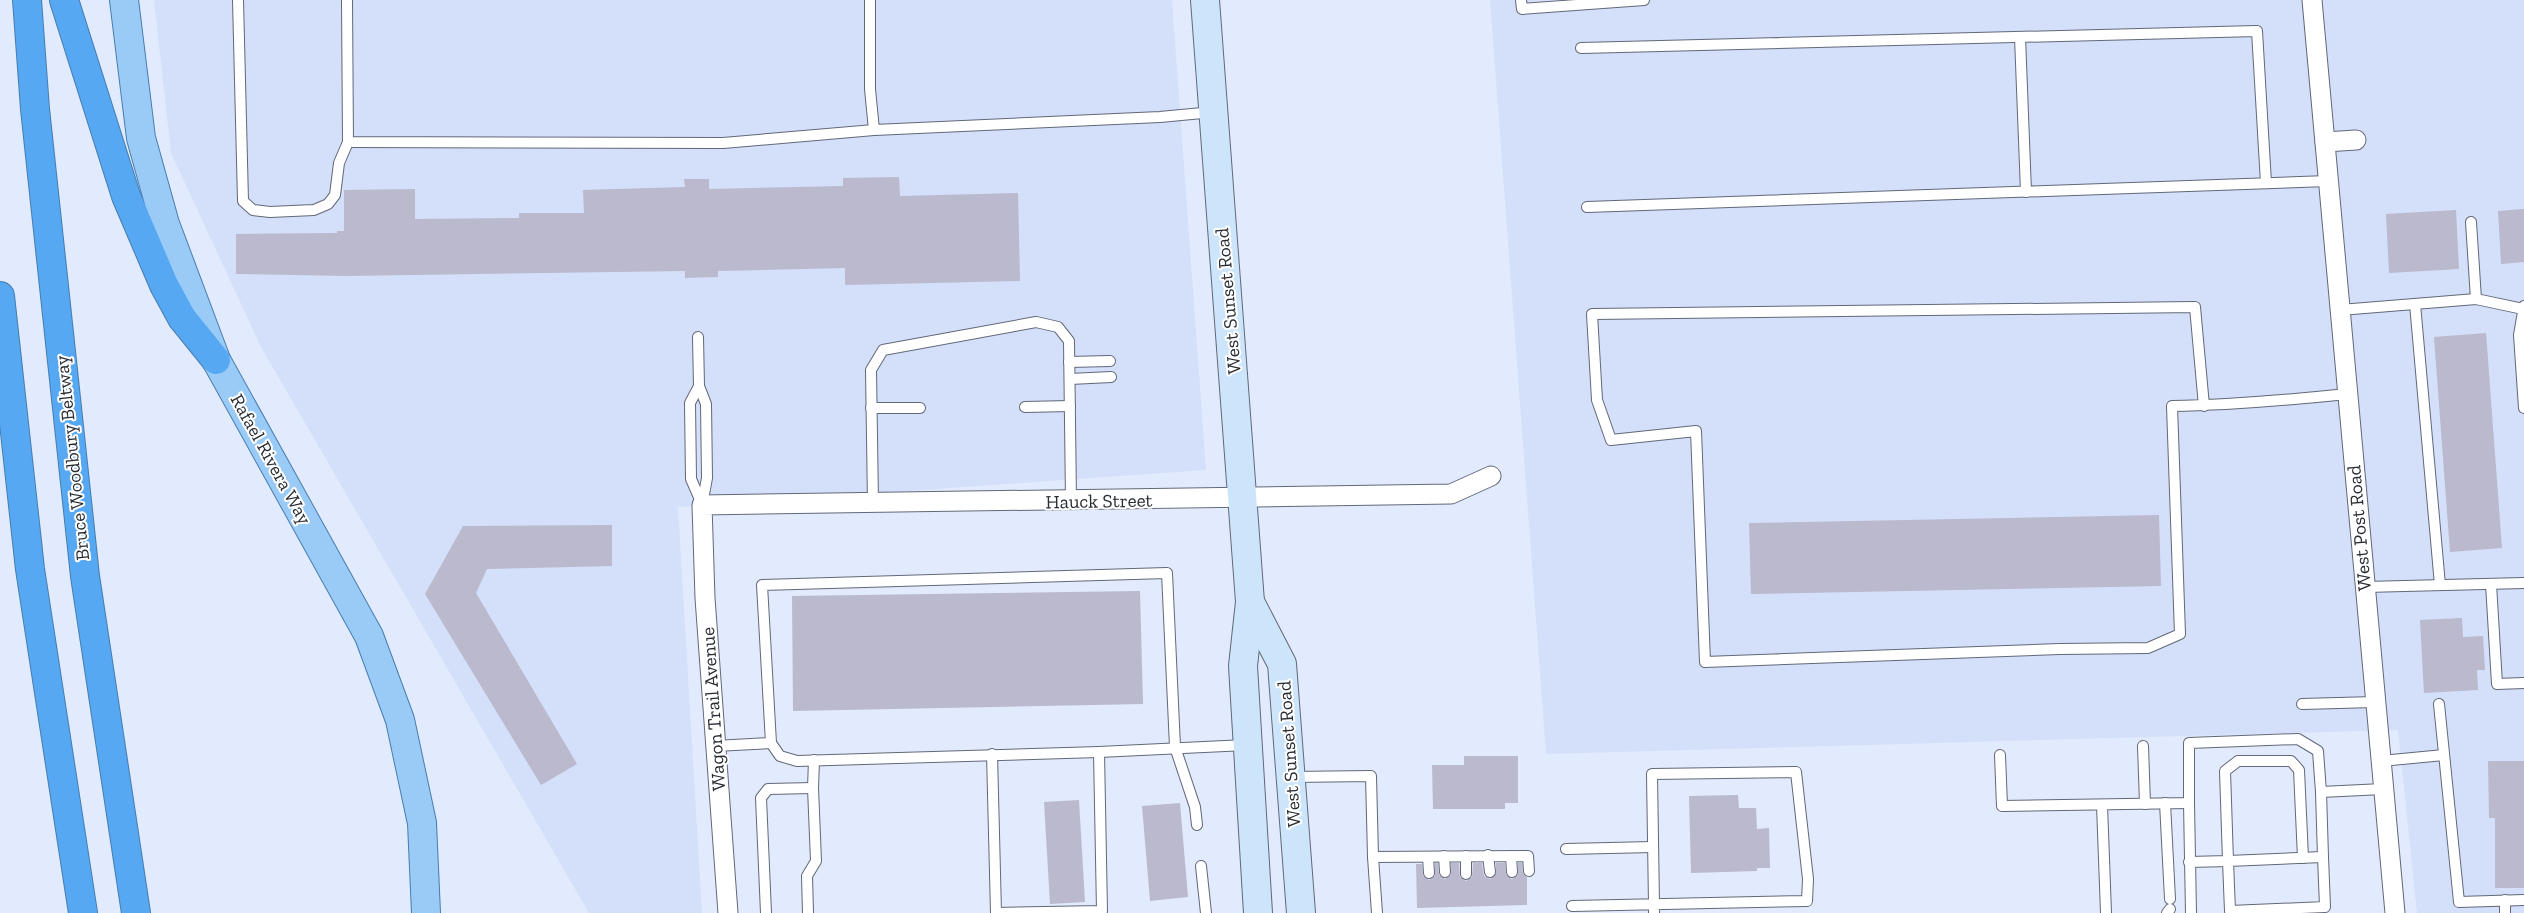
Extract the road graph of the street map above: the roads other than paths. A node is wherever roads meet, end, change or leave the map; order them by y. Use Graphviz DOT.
graph roads {
  1 [pos="27,0"];
  2 [pos="64,0"];
  3 [pos="124,0"];
  4 [pos="238,0"];
  5 [pos="347,0"];
  6 [pos="870,0"];
  7 [pos="1205,0"];
  8 [pos="1521,0"];
  9 [pos="1644,0"];
  10 [pos="2312,0"];
  11 [pos="2020,37"];
  12 [pos="1581,48"];
  13 [pos="1213,112"];
  14 [pos="874,130"];
  15 [pos="2356,140"];
  16 [pos="348,142"];
  17 [pos="2324,142"];
  18 [pos="2328,182"];
  19 [pos="2266,183"];
  20 [pos="2026,192"];
  21 [pos="1587,207"];
  22 [pos="2471,222"];
  23 [pos="0,296"];
  24 [pos="2476,299"];
  25 [pos="2415,304"];
  26 [pos="2523,307"];
  27 [pos="2340,310"];
  28 [pos="2521,334"];
  29 [pos="698,337"];
  30 [pos="216,360"];
  31 [pos="1110,361"];
  32 [pos="1069,362"];
  33 [pos="1111,377"];
  34 [pos="1070,379"];
  35 [pos="699,386"];
  36 [pos="2348,394"];
  37 [pos="1070,406"];
  38 [pos="2204,406"];
  39 [pos="1025,407"];
  40 [pos="871,408"];
  41 [pos="920,408"];
  42 [pos="2524,408"];
  43 [pos="1491,476"];
  44 [pos="1244,499"];
  45 [pos="1071,501"];
  46 [pos="873,504"];
  47 [pos="702,505"];
  48 [pos="2524,583"];
  49 [pos="2491,584"];
  50 [pos="2440,585"];
  51 [pos="2365,588"];
  52 [pos="1250,602"];
  53 [pos="2524,683"];
  54 [pos="2375,702"];
  55 [pos="2302,704"];
  56 [pos="2439,704"];
  57 [pos="771,743"];
  58 [pos="1249,745"];
  59 [pos="715,746"];
  60 [pos="2143,746"];
  61 [pos="1175,747"];
  62 [pos="1099,752"];
  63 [pos="992,754"];
  64 [pos="2000,755"];
  65 [pos="2444,755"];
  66 [pos="814,760"];
  67 [pos="2381,761"];
  68 [pos="1290,777"];
  69 [pos="813,788"];
  70 [pos="2383,789"];
  71 [pos="2321,792"];
  72 [pos="2165,803"];
  73 [pos="2189,803"];
  74 [pos="2146,804"];
  75 [pos="2102,805"];
  76 [pos="422,824"];
  77 [pos="1197,825"];
  78 [pos="1653,847"];
  79 [pos="1566,849"];
  80 [pos="1444,856"];
  81 [pos="1466,856"];
  82 [pos="1488,856"];
  83 [pos="1511,856"];
  84 [pos="1374,857"];
  85 [pos="1428,857"];
  86 [pos="2323,857"];
  87 [pos="2289,858"];
  88 [pos="2303,858"];
  89 [pos="2228,861"];
  90 [pos="2189,862"];
  91 [pos="1201,866"];
  92 [pos="2290,869"];
  93 [pos="1529,871"];
  94 [pos="1444,872"];
  95 [pos="1490,872"];
  96 [pos="1512,872"];
  97 [pos="1429,873"];
  98 [pos="1466,874"];
  99 [pos="2505,900"];
  100 [pos="2524,900"];
  101 [pos="1572,906"];
  102 [pos="2169,907"];
  103 [pos="1654,909"];
  104 [pos="1103,912"];
  105 [pos="83,913"];
  106 [pos="136,913"];
  107 [pos="426,913"];
  108 [pos="446,913"];
  109 [pos="728,913"];
  110 [pos="766,913"];
  111 [pos="808,913"];
  112 [pos="996,913"];
  113 [pos="1206,913"];
  114 [pos="1258,913"];
  115 [pos="1301,913"];
  116 [pos="1377,913"];
  117 [pos="2106,913"];
  118 [pos="2190,913"];
  119 [pos="2395,913"];
  120 [pos="2505,913"];
  1 -- 106 [label="highway, Bruce Woodbury Beltway"];
  2 -- 30 [label="highway"];
  3 -- 30 [label="main road, Rafael Rivera Way"];
  4 -- 16 [label="lane"];
  5 -- 16 [label="lane"];
  6 -- 14 [label="lane"];
  7 -- 13 [label="main road, West Sunset Road"];
  8 -- 9 [label="lane"];
  10 -- 17 [label="street, West Post Road"];
  11 -- 12 [label="lane"];
  11 -- 19 [label="lane"];
  11 -- 20 [label="lane"];
  13 -- 14 [label="lane"];
  13 -- 44 [label="main road, West Sunset Road"];
  14 -- 16 [label="lane"];
  15 -- 17 [label="street"];
  17 -- 18 [label="street, West Post Road"];
  18 -- 19 [label="lane"];
  18 -- 27 [label="street, West Post Road"];
  19 -- 20 [label="lane"];
  20 -- 21 [label="lane"];
  22 -- 24 [label="lane"];
  23 -- 105 [label="highway"];
  24 -- 25 [label="lane"];
  24 -- 26 [label="lane"];
  25 -- 27 [label="lane"];
  25 -- 50 [label="lane"];
  26 -- 28 [label="lane"];
  27 -- 36 [label="street, West Post Road"];
  28 -- 42 [label="lane"];
  29 -- 35 [label="lane"];
  30 -- 76 [label="main road, Rafael Rivera Way"];
  31 -- 32 [label="lane"];
  32 -- 34 [label="lane"];
  32 -- 40 [label="lane"];
  33 -- 34 [label="lane"];
  34 -- 37 [label="lane"];
  35 -- 47 [label="lane"];
  35 -- 47 [label="lane"];
  36 -- 38 [label="lane"];
  36 -- 51 [label="street, West Post Road"];
  37 -- 39 [label="lane"];
  37 -- 45 [label="lane"];
  38 -- 38 [label="lane"];
  40 -- 41 [label="lane"];
  40 -- 46 [label="lane"];
  43 -- 44 [label="street, Hauck Street"];
  44 -- 45 [label="street, Hauck Street"];
  44 -- 52 [label="main road, West Sunset Road"];
  45 -- 46 [label="street, Hauck Street"];
  46 -- 47 [label="street, Hauck Street"];
  47 -- 59 [label="street, Wagon Trail Avenue"];
  48 -- 49 [label="lane"];
  49 -- 50 [label="lane"];
  49 -- 53 [label="lane"];
  50 -- 51 [label="lane"];
  51 -- 54 [label="street, West Post Road"];
  52 -- 58 [label="main road, West Sunset Road"];
  52 -- 68 [label="main road, West Sunset Road"];
  54 -- 55 [label="lane"];
  54 -- 67 [label="street, West Post Road"];
  56 -- 65 [label="lane"];
  57 -- 59 [label="lane"];
  57 -- 61 [label="lane"];
  57 -- 66 [label="lane"];
  58 -- 61 [label="lane"];
  58 -- 114 [label="main road, West Sunset Road"];
  59 -- 109 [label="street, Wagon Trail Avenue"];
  60 -- 74 [label="lane"];
  61 -- 62 [label="lane"];
  61 -- 77 [label="lane"];
  62 -- 63 [label="lane"];
  62 -- 104 [label="lane"];
  63 -- 66 [label="lane"];
  63 -- 112 [label="lane"];
  64 -- 75 [label="lane"];
  65 -- 67 [label="lane"];
  65 -- 99 [label="lane"];
  66 -- 69 [label="lane"];
  67 -- 70 [label="street, West Post Road"];
  68 -- 84 [label="lane"];
  68 -- 115 [label="main road, West Sunset Road"];
  69 -- 110 [label="lane"];
  69 -- 111 [label="lane"];
  70 -- 71 [label="lane"];
  70 -- 119 [label="street, West Post Road"];
  71 -- 73 [label="lane"];
  71 -- 86 [label="lane"];
  72 -- 73 [label="lane"];
  72 -- 74 [label="lane"];
  72 -- 102 [label="lane"];
  73 -- 90 [label="lane"];
  74 -- 75 [label="lane"];
  75 -- 117 [label="lane"];
  76 -- 107 [label="main road, Rafael Rivera Way"];
  76 -- 108 [label="main road"];
  78 -- 79 [label="lane"];
  78 -- 103 [label="lane"];
  78 -- 103 [label="lane"];
  80 -- 81 [label="lane"];
  80 -- 85 [label="lane"];
  80 -- 94 [label="lane"];
  81 -- 82 [label="lane"];
  81 -- 98 [label="lane"];
  82 -- 83 [label="lane"];
  82 -- 95 [label="lane"];
  83 -- 93 [label="lane"];
  83 -- 96 [label="lane"];
  84 -- 85 [label="lane"];
  84 -- 116 [label="lane"];
  85 -- 97 [label="lane"];
  86 -- 88 [label="lane"];
  86 -- 89 [label="lane"];
  87 -- 88 [label="lane"];
  87 -- 89 [label="lane"];
  87 -- 92 [label="lane"];
  88 -- 89 [label="lane"];
  89 -- 90 [label="lane"];
  90 -- 118 [label="lane"];
  91 -- 113 [label="lane"];
  99 -- 100 [label="lane"];
  99 -- 120 [label="lane"];
  101 -- 103 [label="lane"];
  104 -- 112 [label="lane"];
}
